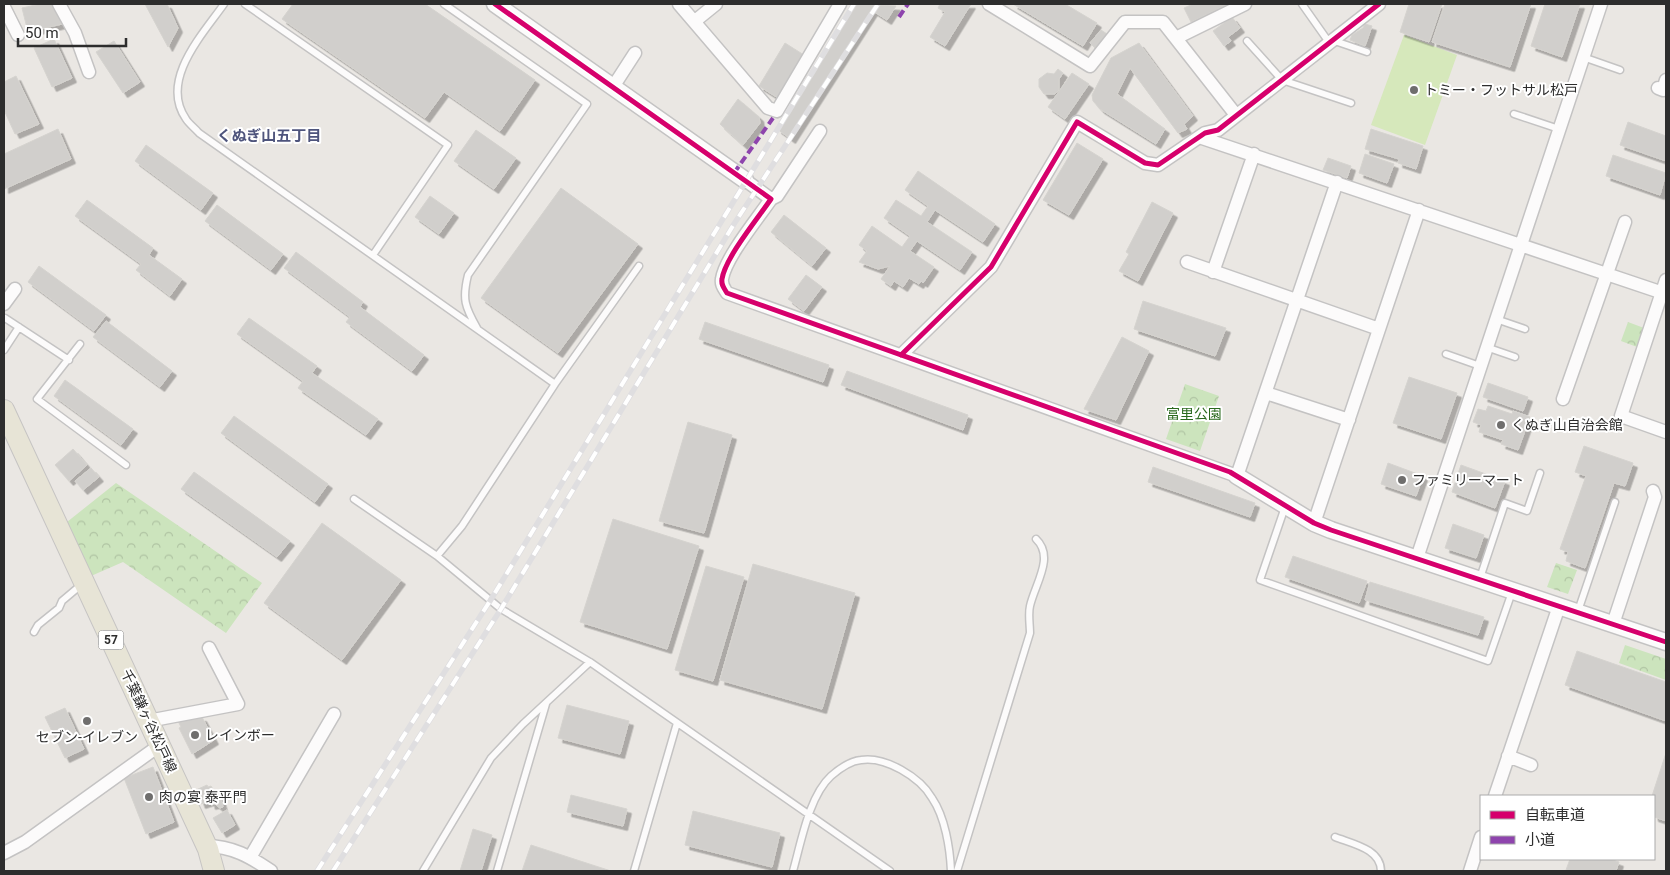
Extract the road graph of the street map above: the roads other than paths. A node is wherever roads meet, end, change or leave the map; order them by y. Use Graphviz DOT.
graph roads {
  1 [pos="59,4"];
  2 [pos="224,4"];
  3 [pos="245,4"];
  4 [pos="444,4"];
  5 [pos="495,4"];
  6 [pos="679,4"];
  7 [pos="716,4"];
  8 [pos="840,4"];
  9 [pos="990,4"];
  10 [pos="1244,4"];
  11 [pos="1302,4"];
  12 [pos="1380,4"];
  13 [pos="1601,4"];
  14 [pos="4,8"];
  15 [pos="695,21"];
  16 [pos="18,35"];
  17 [pos="1176,38"];
  18 [pos="1247,41"];
  19 [pos="1332,41"];
  20 [pos="1367,52"];
  21 [pos="635,53"];
  22 [pos="1583,57"];
  23 [pos="1620,70"];
  24 [pos="89,72"];
  25 [pos="1282,80"];
  26 [pos="613,87"];
  27 [pos="1352,104"];
  28 [pos="1514,114"];
  29 [pos="1236,115"];
  30 [pos="1559,129"];
  31 [pos="820,131"];
  32 [pos="1199,137"];
  33 [pos="1254,154"];
  34 [pos="745,180"];
  35 [pos="1337,182"];
  36 [pos="771,199"];
  37 [pos="1419,210"];
  38 [pos="1625,222"];
  39 [pos="1520,243"];
  40 [pos="373,254"];
  41 [pos="1187,262"];
  42 [pos="639,266"];
  43 [pos="1213,272"];
  44 [pos="1607,272"];
  45 [pos="1666,280"];
  46 [pos="15,289"];
  47 [pos="1664,293"];
  48 [pos="1296,300"];
  49 [pos="4,304"];
  50 [pos="5,318"];
  51 [pos="1495,319"];
  52 [pos="19,328"];
  53 [pos="1379,329"];
  54 [pos="1525,329"];
  55 [pos="478,330"];
  56 [pos="80,344"];
  57 [pos="1486,346"];
  58 [pos="4,350"];
  59 [pos="1446,354"];
  60 [pos="900,355"];
  61 [pos="1515,357"];
  62 [pos="68,360"];
  63 [pos="1480,366"];
  64 [pos="555,384"];
  65 [pos="1266,393"];
  66 [pos="1563,399"];
  67 [pos="4,410"];
  68 [pos="1349,420"];
  69 [pos="1666,432"];
  70 [pos="126,464"];
  71 [pos="1540,473"];
  72 [pos="1237,476"];
  73 [pos="1653,491"];
  74 [pos="354,499"];
  75 [pos="1615,502"];
  76 [pos="1286,506"];
  77 [pos="1314,523"];
  78 [pos="1036,539"];
  79 [pos="437,556"];
  80 [pos="1417,558"];
  81 [pos="1480,580"];
  82 [pos="84,583"];
  83 [pos="1513,591"];
  84 [pos="1559,606"];
  85 [pos="1577,612"];
  86 [pos="1613,624"];
  87 [pos="34,632"];
  88 [pos="1666,642"];
  89 [pos="208,648"];
  90 [pos="590,662"];
  91 [pos="546,702"];
  92 [pos="334,714"];
  93 [pos="148,721"];
  94 [pos="677,723"];
  95 [pos="160,745"];
  96 [pos="1508,756"];
  97 [pos="1530,765"];
  98 [pos="1495,795"];
  99 [pos="810,815"];
  100 [pos="1335,837"];
  101 [pos="1480,840"];
  102 [pos="206,846"];
  103 [pos="4,853"];
  104 [pos="251,856"];
  105 [pos="214,871"];
  106 [pos="271,871"];
  107 [pos="423,871"];
  108 [pos="497,871"];
  109 [pos="634,871"];
  110 [pos="793,871"];
  111 [pos="890,871"];
  112 [pos="951,871"];
  113 [pos="957,871"];
  114 [pos="1381,871"];
  115 [pos="1470,871"];
  1 -- 24 [label="street"];
  2 -- 40 [label="lane"];
  3 -- 40 [label="lane"];
  4 -- 55 [label="lane"];
  5 -- 26 [label="street"];
  6 -- 15 [label="street"];
  7 -- 15 [label="street"];
  8 -- 15 [label="street"];
  9 -- 17 [label="street"];
  10 -- 17 [label="street"];
  11 -- 19 [label="lane"];
  12 -- 19 [label="street"];
  13 -- 22 [label="street"];
  14 -- 16 [label="street"];
  17 -- 29 [label="street"];
  18 -- 25 [label="lane"];
  19 -- 20 [label="lane"];
  19 -- 25 [label="street"];
  21 -- 26 [label="street"];
  22 -- 23 [label="lane"];
  22 -- 30 [label="street"];
  25 -- 27 [label="lane"];
  25 -- 29 [label="street"];
  26 -- 34 [label="street"];
  28 -- 30 [label="lane"];
  29 -- 32 [label="street"];
  30 -- 39 [label="street"];
  31 -- 36 [label="street"];
  32 -- 33 [label="street"];
  32 -- 60 [label="street"];
  33 -- 35 [label="street"];
  33 -- 43 [label="street"];
  34 -- 36 [label="street"];
  35 -- 37 [label="street"];
  35 -- 48 [label="street"];
  36 -- 60 [label="street"];
  37 -- 39 [label="street"];
  37 -- 53 [label="street"];
  38 -- 44 [label="street"];
  39 -- 44 [label="street"];
  39 -- 51 [label="street"];
  40 -- 55 [label="lane"];
  41 -- 43 [label="street"];
  42 -- 64 [label="lane"];
  43 -- 48 [label="street"];
  44 -- 47 [label="street"];
  44 -- 66 [label="street"];
  45 -- 47 [label="street"];
  46 -- 49 [label="street"];
  47 -- 69 [label="street"];
  48 -- 53 [label="street"];
  48 -- 65 [label="street"];
  50 -- 52 [label="lane"];
  51 -- 54 [label="lane"];
  51 -- 57 [label="street"];
  52 -- 58 [label="lane"];
  52 -- 62 [label="lane"];
  53 -- 68 [label="street"];
  55 -- 64 [label="lane"];
  56 -- 62 [label="lane"];
  57 -- 61 [label="lane"];
  57 -- 63 [label="street"];
  59 -- 63 [label="lane"];
  60 -- 72 [label="street"];
  62 -- 70 [label="lane"];
  63 -- 80 [label="street"];
  64 -- 79 [label="lane"];
  65 -- 68 [label="street"];
  65 -- 72 [label="street"];
  67 -- 82 [label="main road, 千葉鎌ヶ谷松戸線 / 57"];
  68 -- 77 [label="street"];
  71 -- 81 [label="lane"];
  72 -- 76 [label="street"];
  73 -- 86 [label="street"];
  74 -- 79 [label="lane"];
  75 -- 85 [label="lane"];
  76 -- 77 [label="street"];
  76 -- 83 [label="lane"];
  77 -- 80 [label="street"];
  78 -- 113 [label="lane"];
  79 -- 90 [label="lane"];
  80 -- 81 [label="street"];
  81 -- 83 [label="street"];
  82 -- 87 [label="lane"];
  82 -- 93 [label="main road, 千葉鎌ヶ谷松戸線 / 57"];
  83 -- 84 [label="street"];
  84 -- 85 [label="street"];
  84 -- 96 [label="street"];
  85 -- 86 [label="street"];
  86 -- 88 [label="street"];
  89 -- 93 [label="street"];
  90 -- 91 [label="lane"];
  90 -- 94 [label="lane"];
  91 -- 107 [label="lane"];
  91 -- 108 [label="lane"];
  92 -- 104 [label="street"];
  93 -- 95 [label="main road, 千葉鎌ヶ谷松戸線 / 57"];
  94 -- 99 [label="lane"];
  94 -- 109 [label="lane"];
  95 -- 102 [label="main road, 千葉鎌ヶ谷松戸線 / 57"];
  95 -- 103 [label="street"];
  96 -- 97 [label="street"];
  96 -- 98 [label="street"];
  99 -- 110 [label="lane"];
  99 -- 111 [label="lane"];
  99 -- 112 [label="lane"];
  100 -- 114 [label="lane"];
  101 -- 115 [label="street"];
  102 -- 104 [label="street"];
  102 -- 105 [label="main road, 千葉鎌ヶ谷松戸線 / 57"];
  104 -- 106 [label="street"];
}
